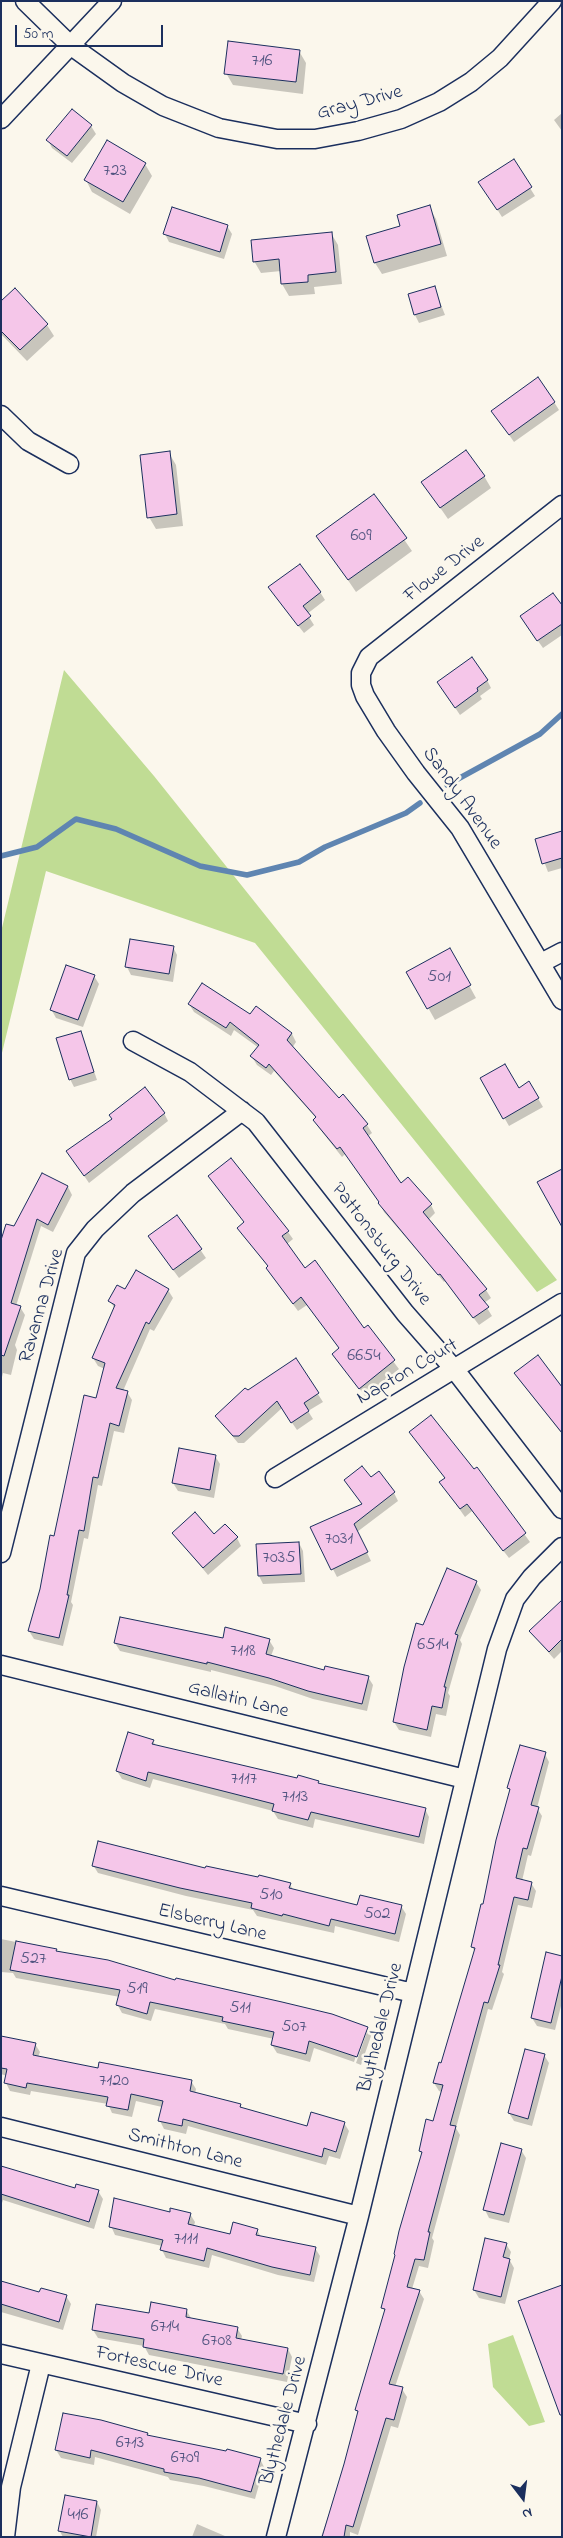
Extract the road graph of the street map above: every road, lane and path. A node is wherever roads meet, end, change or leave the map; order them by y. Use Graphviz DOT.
graph roads {
  1 [pos="25,1"];
  2 [pos="112,1"];
  3 [pos="552,1"];
  4 [pos="70,45"];
  5 [pos="1,119"];
  6 [pos="1,415"];
  7 [pos="69,464"];
  8 [pos="562,504"];
  9 [pos="361,673"];
  10 [pos="562,952"];
  11 [pos="541,964"];
  12 [pos="562,1000"];
  13 [pos="133,1041"];
  14 [pos="242,1111"];
  15 [pos="562,1303"];
  16 [pos="455,1370"];
  17 [pos="275,1478"];
  18 [pos="562,1509"];
  19 [pos="562,1547"];
  20 [pos="1,1553"];
  21 [pos="1,1665"];
  22 [pos="465,1779"];
  23 [pos="1,1896"];
  24 [pos="413,1993"];
  25 [pos="1,2127"];
  26 [pos="359,2216"];
  27 [pos="1,2354"];
  28 [pos="41,2364"];
  29 [pos="307,2424"];
  30 [pos="5,2537"];
  31 [pos="276,2537"];
  1 -- 4 [label="street, Gray Drive"];
  2 -- 4 [label="street"];
  3 -- 4 [label="street, Gray Drive"];
  4 -- 5 [label="street"];
  6 -- 7 [label="street"];
  8 -- 9 [label="street, Flowe Drive"];
  9 -- 11 [label="street, Sandy Avenue"];
  10 -- 11 [label="street"];
  11 -- 12 [label="street, Sandy Avenue"];
  13 -- 14 [label="street, Pattonsburg Drive"];
  14 -- 16 [label="street, Pattonsburg Drive"];
  14 -- 20 [label="street, Ravanna Drive"];
  15 -- 16 [label="street, Napton Court"];
  16 -- 17 [label="street, Napton Court"];
  16 -- 18 [label="street, Pattonsburg Drive"];
  19 -- 22 [label="street, Blythedale Drive"];
  21 -- 22 [label="street, Gallatin Lane"];
  22 -- 24 [label="street, Blythedale Drive"];
  23 -- 24 [label="street, Elsberry Lane"];
  24 -- 26 [label="street, Blythedale Drive"];
  25 -- 26 [label="street, Smithton Lane"];
  26 -- 29 [label="street, Blythedale Drive"];
  27 -- 28 [label="street, Fortescue Drive"];
  28 -- 29 [label="street, Fortescue Drive"];
  28 -- 30 [label="street"];
  29 -- 31 [label="street, Blythedale Drive"];
}
